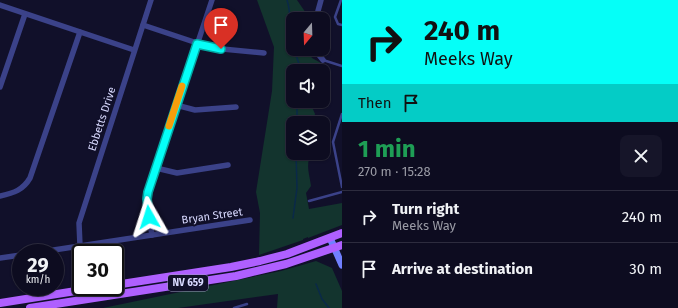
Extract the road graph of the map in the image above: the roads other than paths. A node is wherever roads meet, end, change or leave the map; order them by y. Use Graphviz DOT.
graph roads {
  1 [pos="151,0"];
  2 [pos="212,0"];
  3 [pos="321,0"];
  4 [pos="341,0"];
  5 [pos="0,5"];
  6 [pos="318,12"];
  7 [pos="25,14"];
  8 [pos="143,26"];
  9 [pos="342,26"];
  10 [pos="80,32"];
  11 [pos="197,44"];
  12 [pos="134,50"];
  13 [pos="264,53"];
  14 [pos="320,56"];
  15 [pos="323,60"];
  16 [pos="342,66"];
  17 [pos="0,88"];
  18 [pos="176,105"];
  19 [pos="236,107"];
  20 [pos="342,114"];
  21 [pos="228,166"];
  22 [pos="156,168"];
  23 [pos="342,187"];
  24 [pos="342,192"];
  25 [pos="0,196"];
  26 [pos="309,201"];
  27 [pos="250,220"];
  28 [pos="342,233"];
  29 [pos="152,234"];
  30 [pos="330,238"];
  31 [pos="80,244"];
  32 [pos="92,244"];
  33 [pos="338,247"];
  34 [pos="12,256"];
  35 [pos="0,258"];
  36 [pos="342,265"];
  37 [pos="124,284"];
  38 [pos="72,292"];
  39 [pos="93,298"];
  40 [pos="0,303"];
  41 [pos="247,304"];
  42 [pos="30,308"];
  43 [pos="63,308"];
  44 [pos="234,308"];
  1 -- 8 [label="street, Ebbetts Drive"];
  2 -- 11 [label="street"];
  3 -- 6 [label="street"];
  4 -- 9 [label="lane"];
  5 -- 7 [label="street"];
  7 -- 10 [label="street"];
  7 -- 17 [label="street"];
  8 -- 11 [label="street"];
  8 -- 12 [label="street, Ebbetts Drive"];
  10 -- 12 [label="street"];
  10 -- 25 [label="street"];
  11 -- 13 [label="street"];
  11 -- 18 [label="street"];
  12 -- 31 [label="street, Ebbetts Drive"];
  14 -- 15 [label="street"];
  15 -- 16 [label="lane"];
  18 -- 19 [label="street"];
  18 -- 22 [label="street"];
  20 -- 23 [label="lane"];
  21 -- 22 [label="street"];
  22 -- 29 [label="street"];
  24 -- 26 [label="lane"];
  27 -- 29 [label="street, Bryan Street"];
  28 -- 30 [label="main road, NV 659"];
  29 -- 32 [label="street, Bryan Street"];
  30 -- 33 [label="street"];
  30 -- 37 [label="main road, NV 659"];
  33 -- 36 [label="street"];
  33 -- 39 [label="main road, NV 659"];
  34 -- 35 [label="street"];
  38 -- 40 [label="main road"];
  39 -- 42 [label="main road, NV 659"];
  39 -- 43 [label="main road"];
  41 -- 44 [label="lane"];
}
